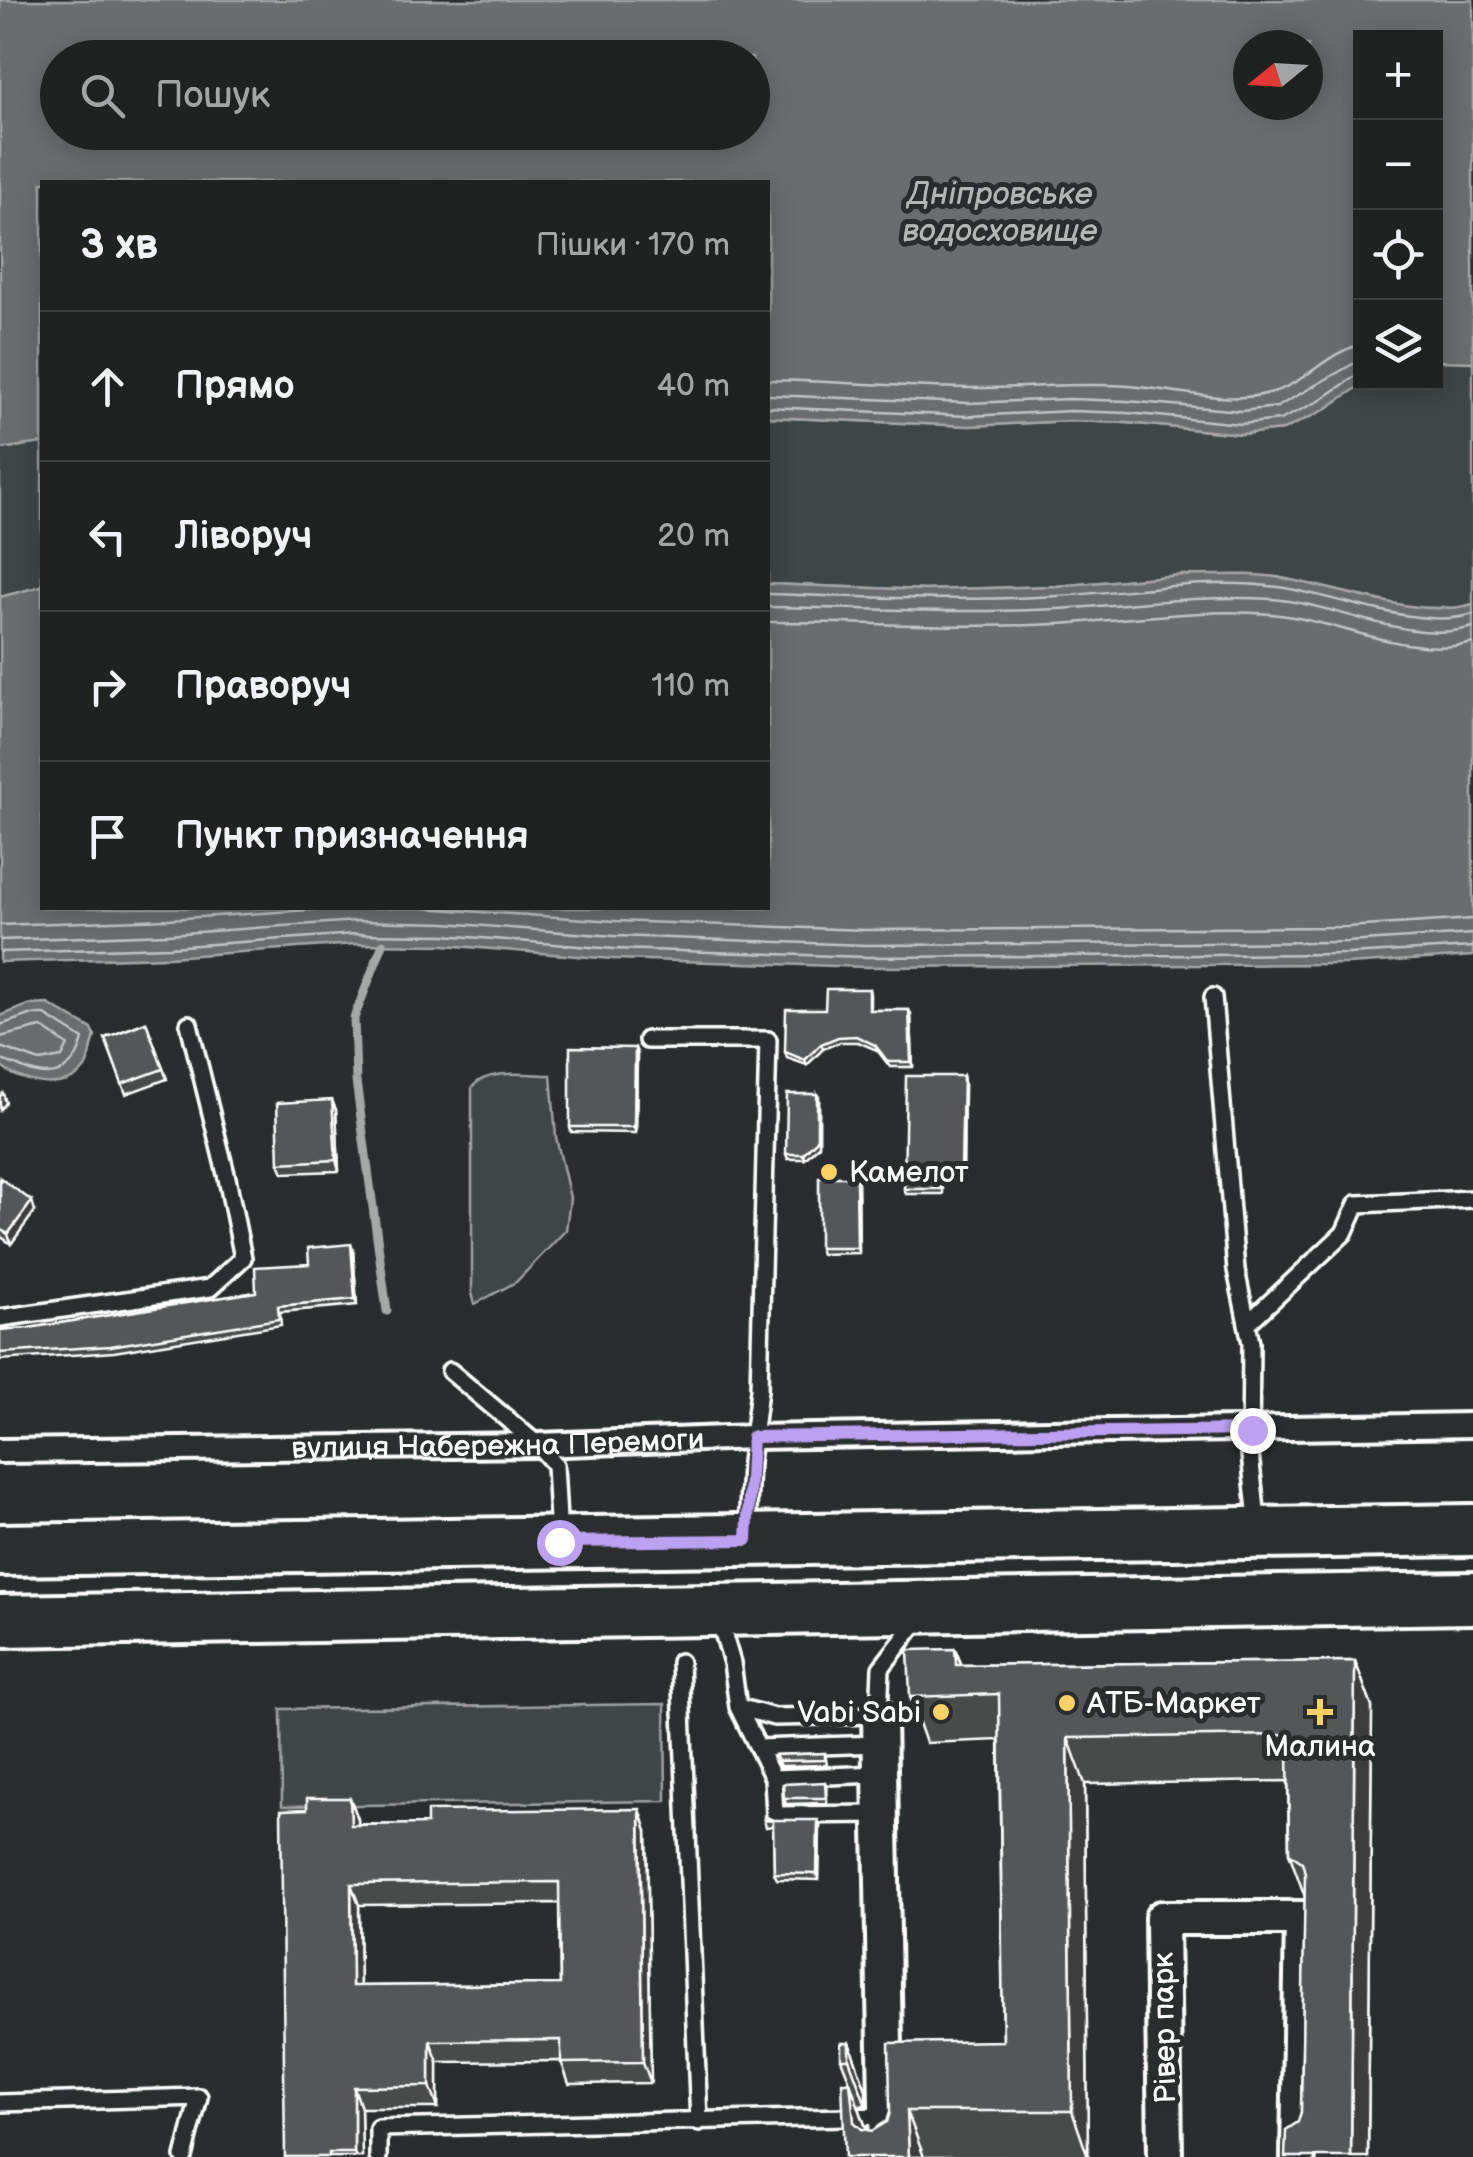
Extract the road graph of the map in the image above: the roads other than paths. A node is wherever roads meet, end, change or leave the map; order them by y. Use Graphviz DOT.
graph roads {
  1 [pos="1213,996"];
  2 [pos="189,1024"];
  3 [pos="646,1040"];
  4 [pos="1473,1199"];
  5 [pos="0,1318"];
  6 [pos="1247,1324"];
  7 [pos="450,1371"];
  8 [pos="1473,1425"];
  9 [pos="1252,1430"];
  10 [pos="752,1437"];
  11 [pos="538,1445"];
  12 [pos="0,1452"];
  13 [pos="1473,1530"];
  14 [pos="1258,1532"];
  15 [pos="1114,1536"];
  16 [pos="747,1540"];
  17 [pos="559,1542"];
  18 [pos="290,1547"];
  19 [pos="0,1550"];
  20 [pos="1473,1598"];
  21 [pos="1114,1606"];
  22 [pos="928,1607"];
  23 [pos="716,1610"];
  24 [pos="290,1616"];
  25 [pos="0,1621"];
  26 [pos="680,1662"];
  27 [pos="738,1708"];
  28 [pos="880,1744"];
  29 [pos="758,1748"];
  30 [pos="773,1778"];
  31 [pos="882,1814"];
  32 [pos="0,2102"];
  33 [pos="887,2116"];
  34 [pos="699,2122"];
  35 [pos="184,2157"];
  36 [pos="378,2157"];
  37 [pos="887,2157"];
  38 [pos="1166,2157"];
  39 [pos="1298,2157"];
  1 -- 6 [label="lane"];
  2 -- 5 [label="lane"];
  3 -- 10 [label="lane"];
  4 -- 6 [label="lane"];
  6 -- 9 [label="lane"];
  7 -- 11 [label="lane"];
  8 -- 9 [label="street, вулиця Набережна Перемоги"];
  9 -- 10 [label="street, вулиця Набережна Перемоги"];
  9 -- 14 [label="lane"];
  10 -- 11 [label="street, вулиця Набережна Перемоги"];
  10 -- 16 [label="lane"];
  11 -- 12 [label="street, вулиця Набережна Перемоги"];
  11 -- 17 [label="lane"];
  13 -- 14 [label="main road"];
  14 -- 15 [label="main road"];
  15 -- 16 [label="main road"];
  15 -- 21 [label="main road"];
  16 -- 17 [label="main road"];
  17 -- 18 [label="main road"];
  18 -- 19 [label="main road"];
  18 -- 24 [label="main road"];
  20 -- 21 [label="main road"];
  21 -- 22 [label="main road"];
  22 -- 23 [label="main road"];
  22 -- 28 [label="lane"];
  23 -- 24 [label="main road"];
  23 -- 27 [label="lane"];
  24 -- 25 [label="main road"];
  26 -- 34 [label="lane"];
  27 -- 28 [label="lane"];
  27 -- 29 [label="lane"];
  28 -- 29 [label="lane"];
  28 -- 30 [label="lane"];
  28 -- 31 [label="street"];
  29 -- 30 [label="lane"];
  30 -- 31 [label="lane"];
  31 -- 33 [label="street"];
  32 -- 35 [label="lane"];
  33 -- 34 [label="lane"];
  33 -- 37 [label="street"];
  34 -- 36 [label="lane"];
  38 -- 39 [label="street, Рівер парк"];
}
